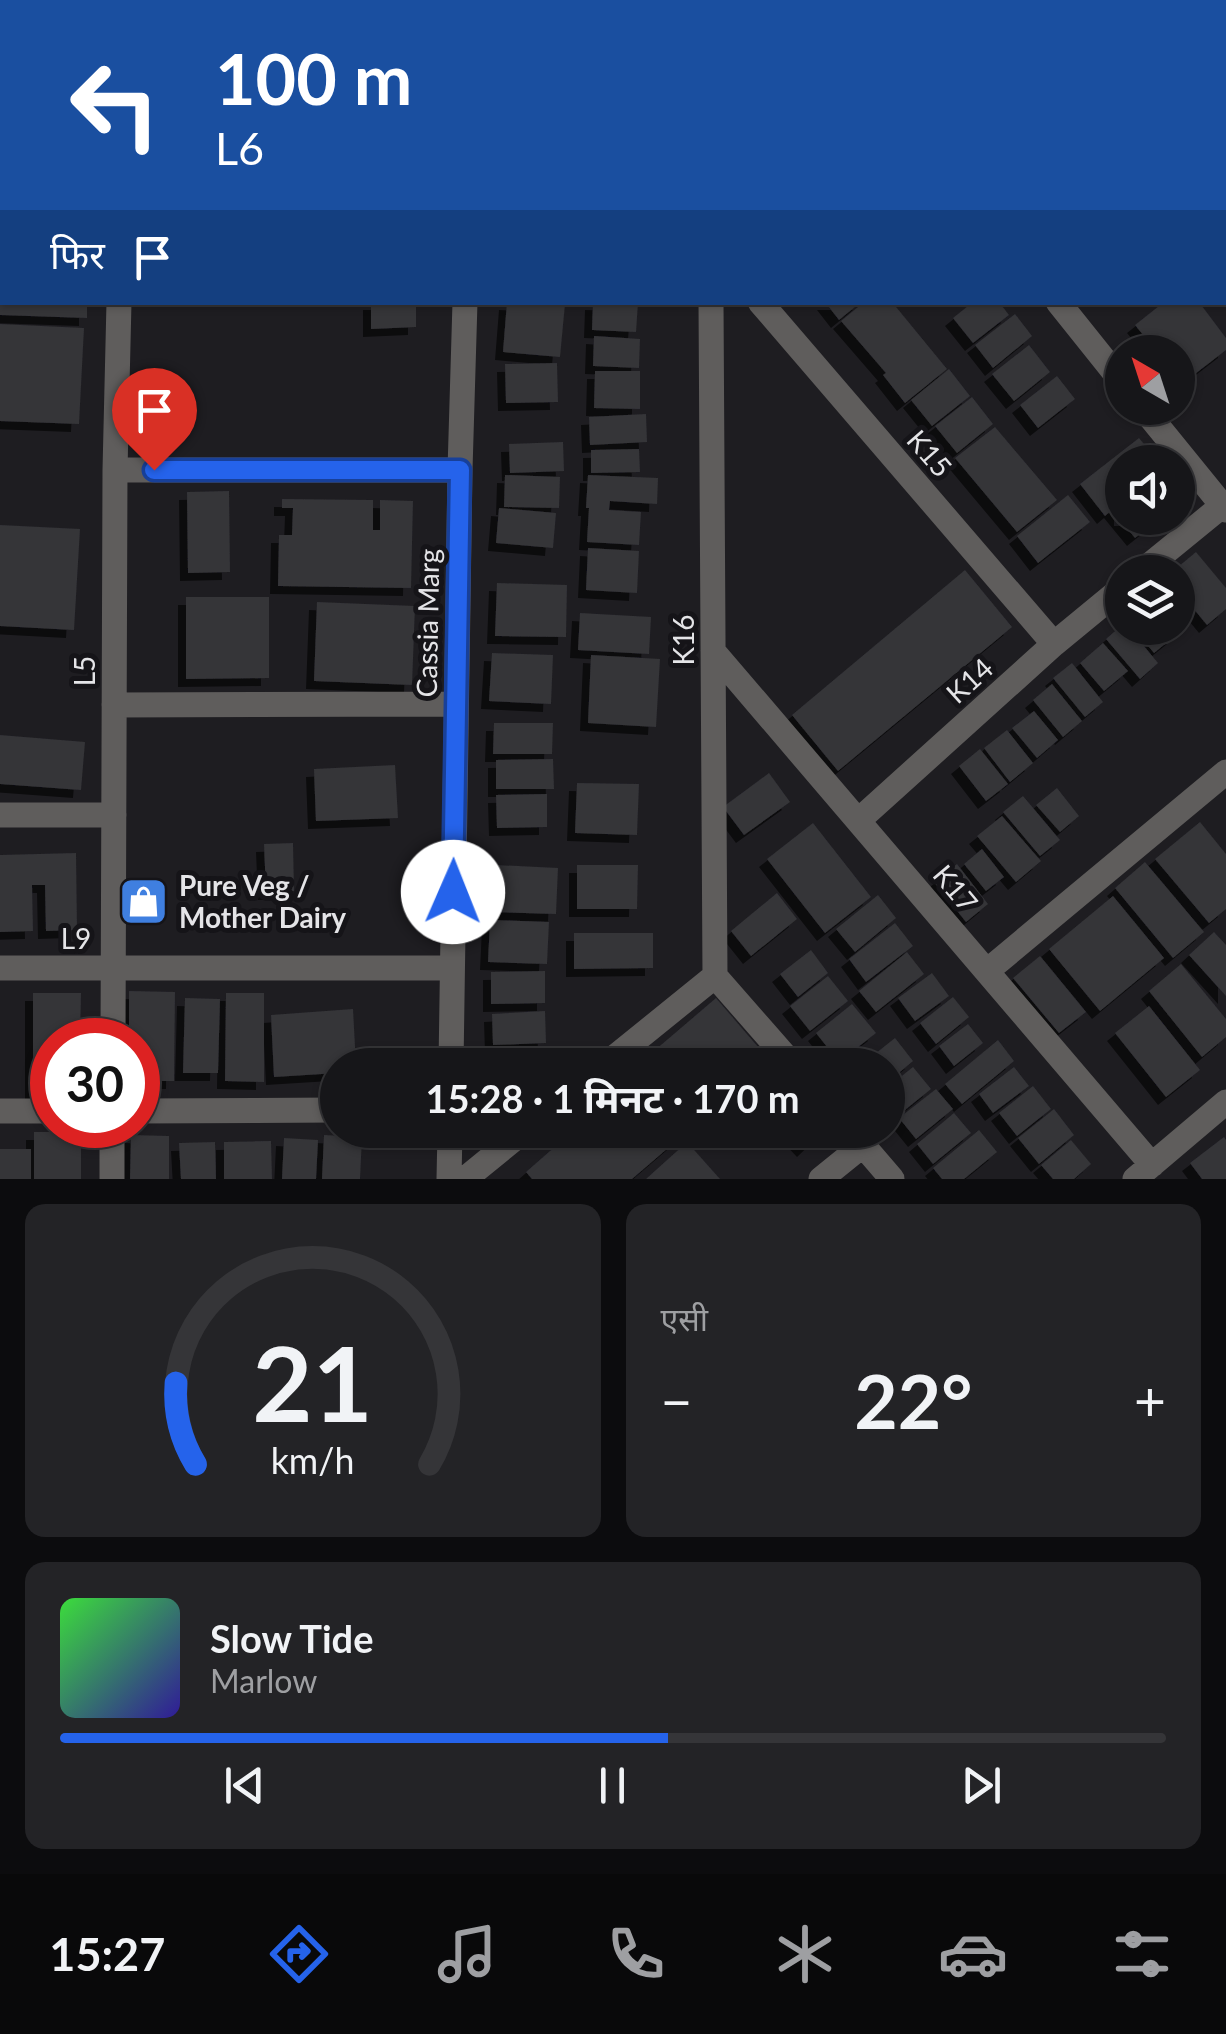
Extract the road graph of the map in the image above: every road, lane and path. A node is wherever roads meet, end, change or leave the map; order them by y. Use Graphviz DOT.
graph roads {
  1 [pos="119,305"];
  2 [pos="465,305"];
  3 [pos="711,305"];
  4 [pos="763,305"];
  5 [pos="1060,305"];
  6 [pos="1105,361"];
  7 [pos="1157,425"];
  8 [pos="115,470"];
  9 [pos="460,470"];
  10 [pos="1224,508"];
  11 [pos="1163,555"];
  12 [pos="1105,602"];
  13 [pos="1054,644"];
  14 [pos="714,651"];
  15 [pos="456,704"];
  16 [pos="114,706"];
  17 [pos="1226,772"];
  18 [pos="0,814"];
  19 [pos="114,815"];
  20 [pos="859,820"];
  21 [pos="0,968"];
  22 [pos="113,968"];
  23 [pos="452,968"];
  24 [pos="987,971"];
  25 [pos="715,976"];
  26 [pos="113,1018"];
  27 [pos="451,1048"];
  28 [pos="627,1048"];
  29 [pos="778,1048"];
  30 [pos="1226,1102"];
  31 [pos="320,1110"];
  32 [pos="0,1111"];
  33 [pos="30,1111"];
  34 [pos="160,1111"];
  35 [pos="112,1148"];
  36 [pos="450,1148"];
  37 [pos="504,1148"];
  38 [pos="848,1148"];
  39 [pos="866,1148"];
  40 [pos="1143,1172"];
  41 [pos="112,1179"];
  42 [pos="450,1179"];
  43 [pos="465,1179"];
  44 [pos="821,1179"];
  45 [pos="892,1179"];
  1 -- 8 [label="street, L5"];
  2 -- 9 [label="street, Cassia Marg"];
  3 -- 14 [label="street, K16"];
  4 -- 13 [label="street, K15"];
  5 -- 6 [label="street"];
  7 -- 10 [label="street"];
  8 -- 9 [label="street"];
  8 -- 16 [label="street, L5"];
  9 -- 15 [label="street, Cassia Marg"];
  10 -- 11 [label="street"];
  12 -- 13 [label="street, K14"];
  13 -- 20 [label="street, K14"];
  14 -- 20 [label="street, K17"];
  14 -- 25 [label="street, K16"];
  15 -- 16 [label="street"];
  15 -- 23 [label="street, Cassia Marg"];
  16 -- 19 [label="street, L5"];
  17 -- 24 [label="street"];
  18 -- 19 [label="street"];
  19 -- 22 [label="street, L5"];
  20 -- 24 [label="street, K17"];
  21 -- 22 [label="street, L9"];
  22 -- 23 [label="street, L9"];
  22 -- 26 [label="street, L5"];
  23 -- 27 [label="street, Cassia Marg"];
  24 -- 40 [label="street, K17"];
  25 -- 28 [label="street"];
  25 -- 29 [label="street"];
  30 -- 40 [label="street"];
  31 -- 34 [label="street"];
  32 -- 33 [label="street"];
  35 -- 41 [label="street"];
  36 -- 42 [label="street"];
  37 -- 43 [label="street"];
  38 -- 44 [label="street"];
  39 -- 45 [label="street"];
}
